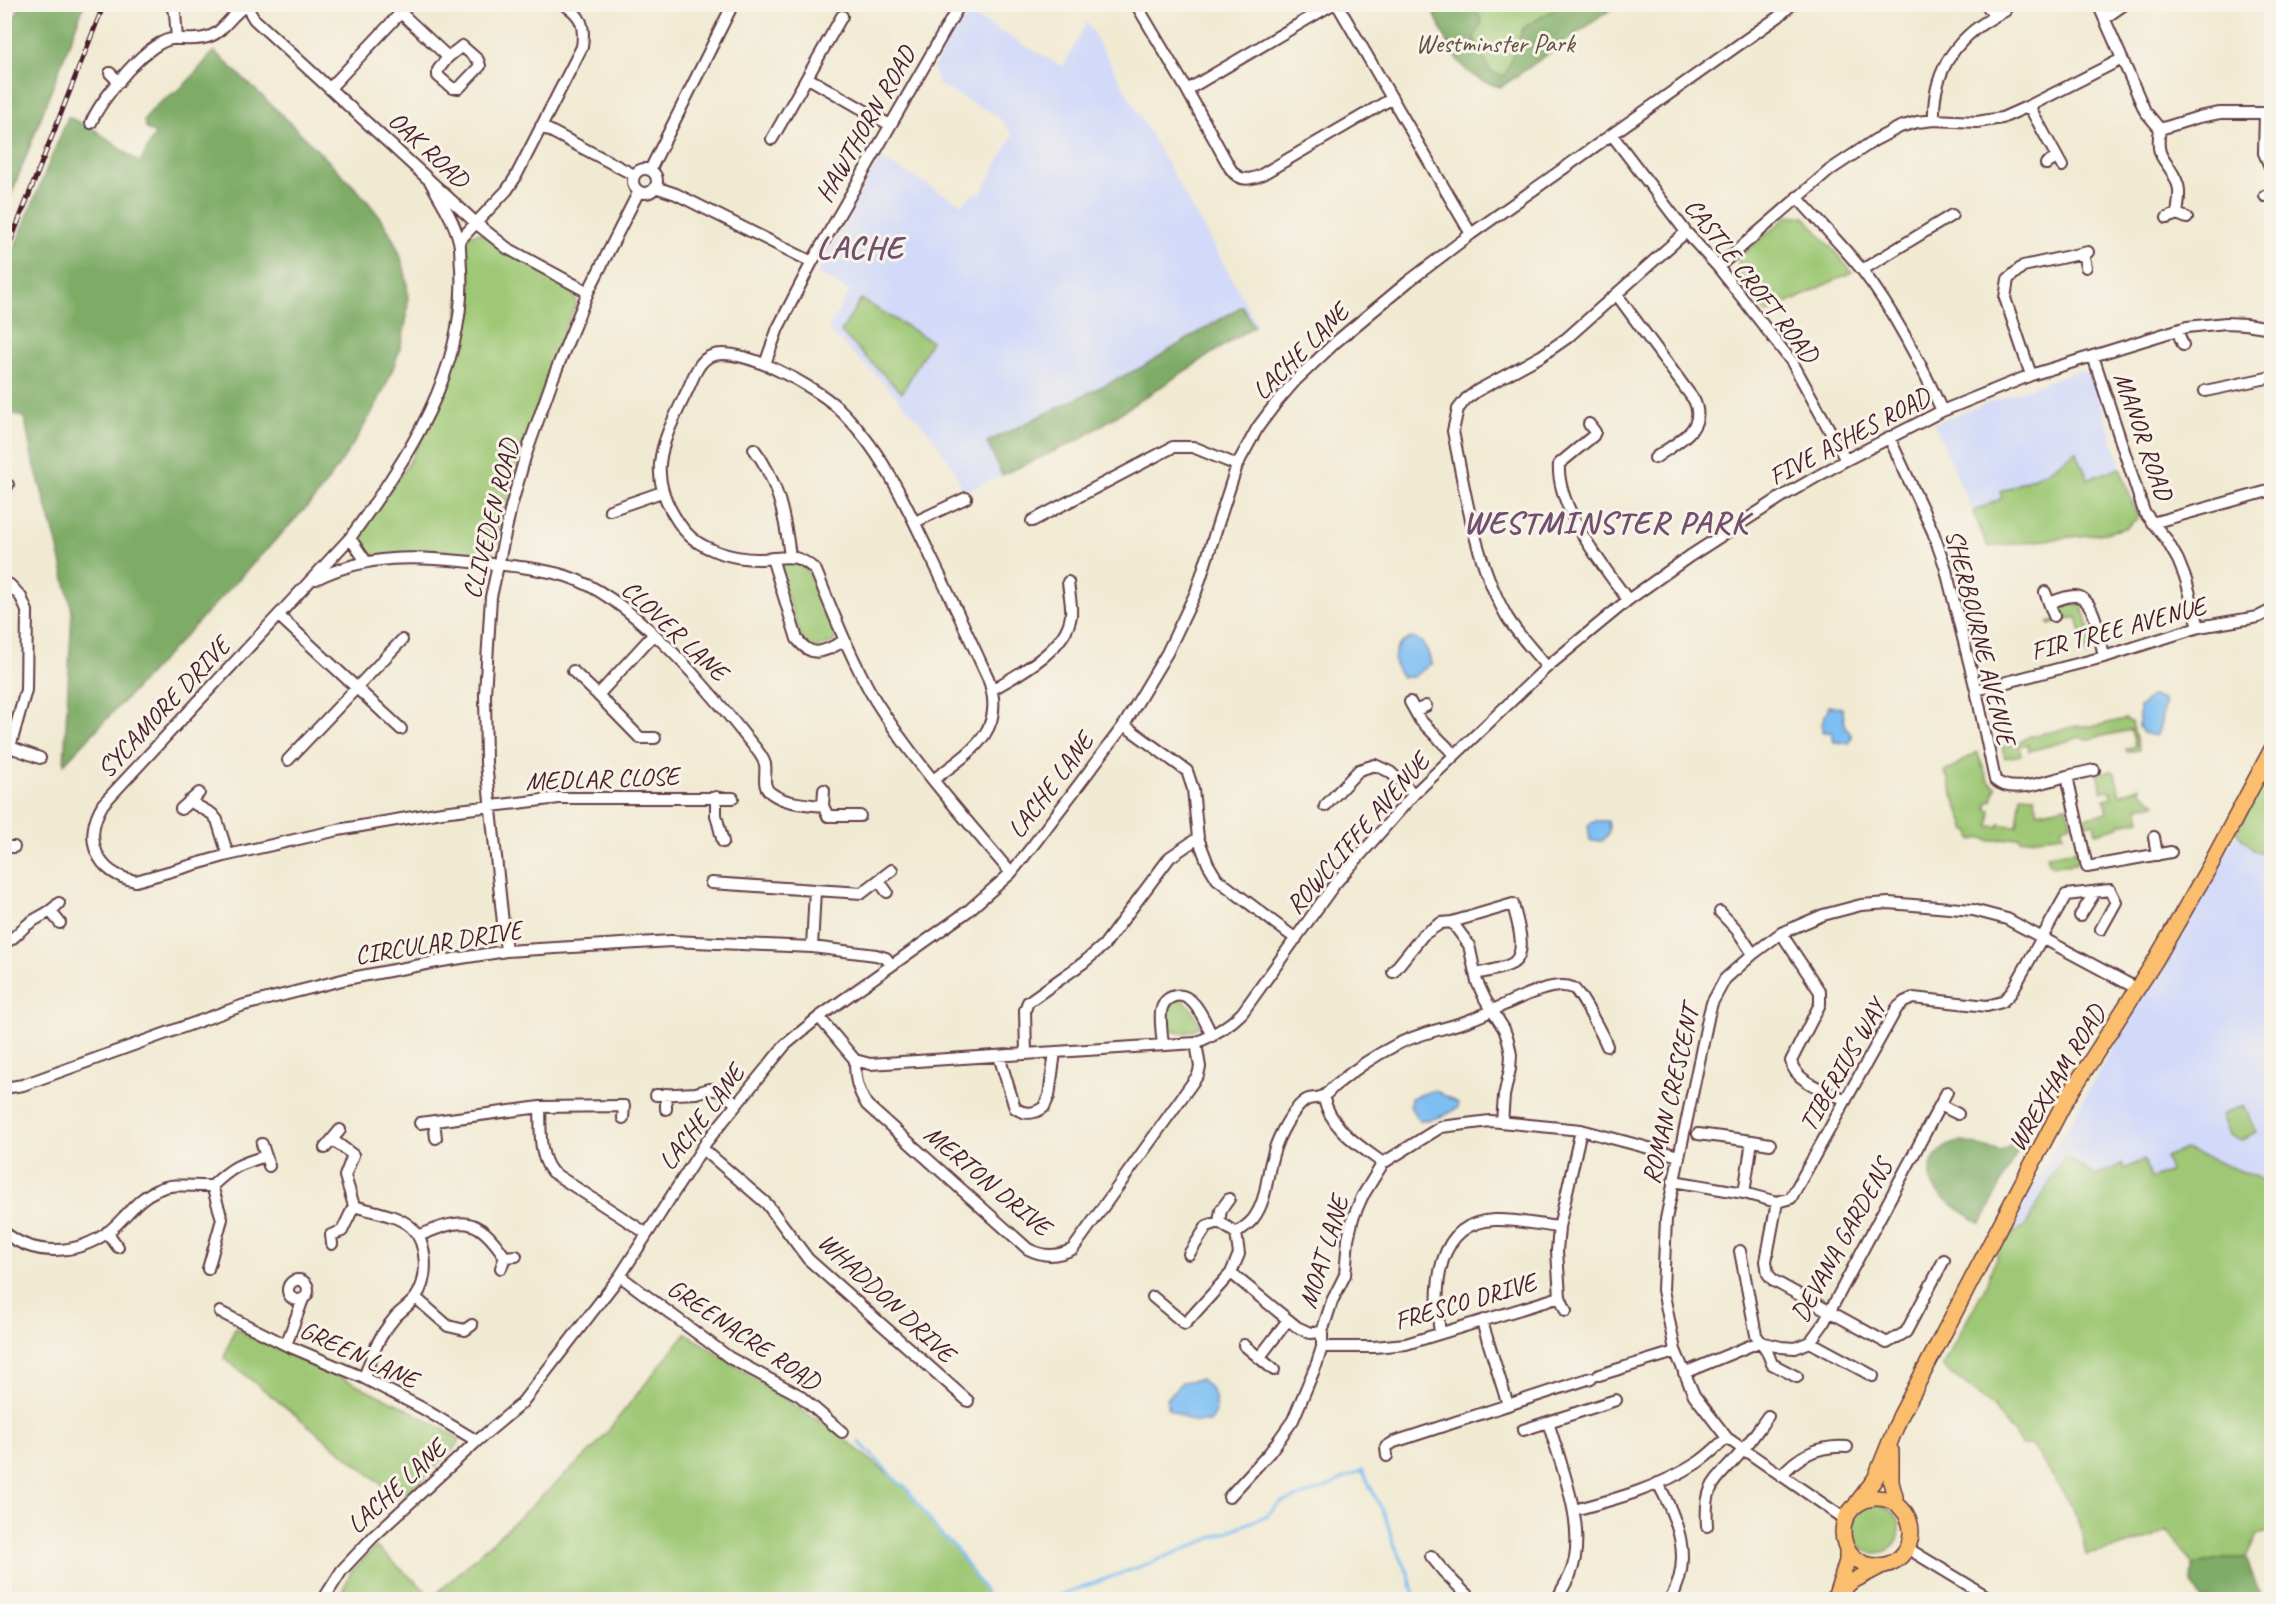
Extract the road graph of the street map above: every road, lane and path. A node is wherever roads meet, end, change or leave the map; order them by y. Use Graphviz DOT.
graph roads {
  1 [pos="170,4"];
  2 [pos="563,4"];
  3 [pos="733,4"];
  4 [pos="960,4"];
  5 [pos="1136,4"];
  6 [pos="1335,4"];
  7 [pos="1792,4"];
  8 [pos="1987,4"];
  9 [pos="2098,4"];
  10 [pos="2126,4"];
  11 [pos="248,5"];
  12 [pos="405,8"];
  13 [pos="2005,11"];
  14 [pos="842,16"];
  15 [pos="1994,16"];
  16 [pos="2105,18"];
  17 [pos="177,39"];
  18 [pos="448,57"];
  19 [pos="2122,59"];
  20 [pos="110,73"];
  21 [pos="808,78"];
  22 [pos="119,82"];
  23 [pos="330,88"];
  24 [pos="1187,90"];
  25 [pos="1391,99"];
  26 [pos="2029,106"];
  27 [pos="2268,113"];
  28 [pos="1934,120"];
  29 [pos="91,123"];
  30 [pos="890,125"];
  31 [pos="541,126"];
  32 [pos="2160,129"];
  33 [pos="1612,135"];
  34 [pos="772,139"];
  35 [pos="2046,164"];
  36 [pos="650,170"];
  37 [pos="634,175"];
  38 [pos="431,183"];
  39 [pos="2271,183"];
  40 [pos="655,187"];
  41 [pos="639,191"];
  42 [pos="1797,197"];
  43 [pos="1952,215"];
  44 [pos="2177,217"];
  45 [pos="477,224"];
  46 [pos="1686,232"];
  47 [pos="1471,234"];
  48 [pos="459,241"];
  49 [pos="812,262"];
  50 [pos="1718,267"];
  51 [pos="2086,267"];
  52 [pos="1862,270"];
  53 [pos="588,292"];
  54 [pos="1617,295"];
  55 [pos="2271,328"];
  56 [pos="2177,330"];
  57 [pos="2183,345"];
  58 [pos="2093,356"];
  59 [pos="765,364"];
  60 [pos="2031,375"];
  61 [pos="2271,377"];
  62 [pos="2205,391"];
  63 [pos="1942,411"];
  64 [pos="1589,424"];
  65 [pos="1889,437"];
  66 [pos="754,449"];
  67 [pos="1655,458"];
  68 [pos="1846,460"];
  69 [pos="1237,465"];
  70 [pos="2271,490"];
  71 [pos="662,492"];
  72 [pos="966,498"];
  73 [pos="610,510"];
  74 [pos="1032,521"];
  75 [pos="915,522"];
  76 [pos="2152,523"];
  77 [pos="350,538"];
  78 [pos="790,556"];
  79 [pos="772,558"];
  80 [pos="365,560"];
  81 [pos="497,564"];
  82 [pos="311,581"];
  83 [pos="4,582"];
  84 [pos="1068,582"];
  85 [pos="2045,592"];
  86 [pos="1628,600"];
  87 [pos="2049,603"];
  88 [pos="2271,610"];
  89 [pos="279,616"];
  90 [pos="2054,616"];
  91 [pos="2199,627"];
  92 [pos="653,635"];
  93 [pos="402,640"];
  94 [pos="844,641"];
  95 [pos="2104,657"];
  96 [pos="1547,668"];
  97 [pos="573,671"];
  98 [pos="355,688"];
  99 [pos="993,689"];
  100 [pos="1976,690"];
  101 [pos="597,695"];
  102 [pos="1426,706"];
  103 [pos="1124,725"];
  104 [pos="401,729"];
  105 [pos="650,742"];
  106 [pos="10,747"];
  107 [pos="2271,749"];
  108 [pos="1455,755"];
  109 [pos="4,758"];
  110 [pos="40,758"];
  111 [pos="288,760"];
  112 [pos="2094,770"];
  113 [pos="2067,776"];
  114 [pos="933,780"];
  115 [pos="824,790"];
  116 [pos="199,793"];
  117 [pos="1414,794"];
  118 [pos="716,797"];
  119 [pos="733,798"];
  120 [pos="189,801"];
  121 [pos="823,806"];
  122 [pos="1325,806"];
  123 [pos="491,807"];
  124 [pos="181,809"];
  125 [pos="860,816"];
  126 [pos="2154,837"];
  127 [pos="1198,838"];
  128 [pos="723,842"];
  129 [pos="2171,852"];
  130 [pos="228,855"];
  131 [pos="2157,855"];
  132 [pos="892,870"];
  133 [pos="1011,873"];
  134 [pos="879,881"];
  135 [pos="711,884"];
  136 [pos="815,890"];
  137 [pos="887,892"];
  138 [pos="2095,892"];
  139 [pos="1720,912"];
  140 [pos="2080,916"];
  141 [pos="1452,922"];
  142 [pos="60,923"];
  143 [pos="2101,929"];
  144 [pos="1781,933"];
  145 [pos="1296,939"];
  146 [pos="2042,939"];
  147 [pos="4,943"];
  148 [pos="812,947"];
  149 [pos="506,951"];
  150 [pos="1753,954"];
  151 [pos="891,965"];
  152 [pos="1393,972"];
  153 [pos="1476,974"];
  154 [pos="2138,989"];
  155 [pos="1492,1011"];
  156 [pos="819,1017"];
  157 [pos="1212,1036"];
  158 [pos="1196,1043"];
  159 [pos="1163,1045"];
  160 [pos="1607,1046"];
  161 [pos="1055,1052"];
  162 [pos="1026,1054"];
  163 [pos="999,1056"];
  164 [pos="855,1060"];
  165 [pos="4,1088"];
  166 [pos="1947,1092"];
  167 [pos="1323,1096"];
  168 [pos="1846,1100"];
  169 [pos="737,1104"];
  170 [pos="1940,1105"];
  171 [pos="540,1107"];
  172 [pos="666,1109"];
  173 [pos="1958,1114"];
  174 [pos="623,1118"];
  175 [pos="434,1121"];
  176 [pos="1502,1122"];
  177 [pos="420,1123"];
  178 [pos="340,1130"];
  179 [pos="1581,1130"];
  180 [pos="1698,1134"];
  181 [pos="436,1138"];
  182 [pos="1752,1141"];
  183 [pos="262,1144"];
  184 [pos="1770,1144"];
  185 [pos="702,1148"];
  186 [pos="1679,1156"];
  187 [pos="1383,1163"];
  188 [pos="1674,1181"];
  189 [pos="212,1186"];
  190 [pos="1744,1193"];
  191 [pos="1229,1199"];
  192 [pos="1778,1202"];
  193 [pos="354,1206"];
  194 [pos="1219,1222"];
  195 [pos="1559,1227"];
  196 [pos="4,1232"];
  197 [pos="107,1232"];
  198 [pos="646,1233"];
  199 [pos="1236,1233"];
  200 [pos="329,1235"];
  201 [pos="418,1236"];
  202 [pos="118,1247"];
  203 [pos="1740,1251"];
  204 [pos="1189,1254"];
  205 [pos="1944,1260"];
  206 [pos="501,1268"];
  207 [pos="208,1269"];
  208 [pos="1231,1273"];
  209 [pos="620,1276"];
  210 [pos="1153,1297"];
  211 [pos="1560,1297"];
  212 [pos="416,1298"];
  213 [pos="303,1299"];
  214 [pos="1566,1311"];
  215 [pos="220,1312"];
  216 [pos="1829,1312"];
  217 [pos="1288,1320"];
  218 [pos="1482,1322"];
  219 [pos="467,1331"];
  220 [pos="1322,1332"];
  221 [pos="1440,1334"];
  222 [pos="1759,1342"];
  223 [pos="1810,1342"];
  224 [pos="286,1345"];
  225 [pos="1244,1345"];
  226 [pos="1322,1347"];
  227 [pos="1675,1352"];
  228 [pos="1259,1358"];
  229 [pos="1274,1370"];
  230 [pos="1684,1373"];
  231 [pos="1874,1376"];
  232 [pos="1797,1377"];
  233 [pos="364,1378"];
  234 [pos="1616,1400"];
  235 [pos="968,1401"];
  236 [pos="1508,1406"];
  237 [pos="1768,1416"];
  238 [pos="1548,1422"];
  239 [pos="1523,1430"];
  240 [pos="842,1432"];
  241 [pos="1892,1437"];
  242 [pos="1727,1438"];
  243 [pos="477,1441"];
  244 [pos="1847,1447"];
  245 [pos="1743,1451"];
  246 [pos="1387,1456"];
  247 [pos="1781,1476"];
  248 [pos="1658,1484"];
  249 [pos="1229,1497"];
  250 [pos="1857,1503"];
  251 [pos="1897,1504"];
  252 [pos="1574,1510"];
  253 [pos="1845,1519"];
  254 [pos="1707,1526"];
  255 [pos="1907,1548"];
  256 [pos="1847,1549"];
  257 [pos="1431,1556"];
  258 [pos="1883,1566"];
  259 [pos="1834,1597"];
  260 [pos="323,1599"];
  261 [pos="1472,1599"];
  262 [pos="1557,1599"];
  263 [pos="1670,1599"];
  264 [pos="1993,1599"];
  1 -- 17 [label="street"];
  2 -- 31 [label="street"];
  3 -- 36 [label="street"];
  4 -- 30 [label="street, HAWTHORN ROAD"];
  5 -- 24 [label="street"];
  6 -- 24 [label="street"];
  6 -- 25 [label="street"];
  7 -- 33 [label="street, LACHE LANE"];
  8 -- 15 [label="street"];
  9 -- 16 [label="street"];
  10 -- 16 [label="street"];
  11 -- 17 [label="street"];
  11 -- 23 [label="street, OAK ROAD"];
  12 -- 18 [label="street"];
  12 -- 23 [label="street"];
  13 -- 15 [label="street"];
  14 -- 21 [label="street"];
  15 -- 28 [label="street"];
  16 -- 19 [label="street"];
  17 -- 22 [label="street"];
  19 -- 26 [label="street"];
  19 -- 32 [label="street"];
  20 -- 22 [label="street"];
  21 -- 30 [label="street"];
  21 -- 34 [label="street"];
  22 -- 29 [label="street"];
  23 -- 38 [label="street, OAK ROAD"];
  24 -- 25 [label="street"];
  25 -- 47 [label="street"];
  26 -- 28 [label="street"];
  26 -- 35 [label="street"];
  27 -- 32 [label="street"];
  27 -- 39 [label="street"];
  28 -- 42 [label="street"];
  30 -- 49 [label="street, HAWTHORN ROAD"];
  31 -- 37 [label="street"];
  31 -- 45 [label="street"];
  32 -- 44 [label="street"];
  33 -- 46 [label="street, CASTLE CROFT ROAD"];
  33 -- 47 [label="street, LACHE LANE"];
  36 -- 37 [label="street"];
  36 -- 40 [label="street"];
  37 -- 41 [label="street"];
  38 -- 45 [label="street, OAK ROAD"];
  38 -- 48 [label="street, SYCAMORE DRIVE"];
  40 -- 41 [label="street"];
  40 -- 49 [label="street"];
  41 -- 53 [label="street, CLIVEDEN ROAD"];
  42 -- 50 [label="street"];
  42 -- 52 [label="street"];
  43 -- 52 [label="street"];
  45 -- 48 [label="street"];
  45 -- 53 [label="street, OAK ROAD"];
  46 -- 50 [label="street, CASTLE CROFT ROAD"];
  46 -- 54 [label="street"];
  47 -- 69 [label="street, LACHE LANE"];
  48 -- 77 [label="street, SYCAMORE DRIVE"];
  49 -- 59 [label="street, HAWTHORN ROAD"];
  50 -- 68 [label="street, CASTLE CROFT ROAD"];
  51 -- 60 [label="street"];
  52 -- 63 [label="street"];
  53 -- 81 [label="street, CLIVEDEN ROAD"];
  54 -- 67 [label="street"];
  54 -- 96 [label="street"];
  55 -- 56 [label="street, FIVE ASHES ROAD"];
  56 -- 57 [label="street"];
  56 -- 58 [label="street, FIVE ASHES ROAD"];
  58 -- 60 [label="street, FIVE ASHES ROAD"];
  58 -- 76 [label="street, MANOR ROAD"];
  59 -- 71 [label="street"];
  59 -- 75 [label="street"];
  60 -- 63 [label="street, FIVE ASHES ROAD"];
  61 -- 62 [label="street"];
  63 -- 65 [label="street, FIVE ASHES ROAD"];
  64 -- 86 [label="street"];
  65 -- 68 [label="street, FIVE ASHES ROAD"];
  65 -- 100 [label="street, SHERBOURNE AVENUE"];
  66 -- 78 [label="street"];
  68 -- 86 [label="street, FIVE ASHES ROAD"];
  69 -- 74 [label="street"];
  69 -- 103 [label="street, LACHE LANE"];
  70 -- 76 [label="street"];
  71 -- 73 [label="street"];
  71 -- 79 [label="street"];
  72 -- 75 [label="street"];
  75 -- 99 [label="street"];
  76 -- 91 [label="street, MANOR ROAD"];
  77 -- 80 [label="street"];
  77 -- 82 [label="street, SYCAMORE DRIVE"];
  78 -- 79 [label="street"];
  78 -- 94 [label="street"];
  79 -- 94 [label="street"];
  80 -- 81 [label="street, CLOVER LANE"];
  80 -- 82 [label="street, CLOVER LANE"];
  81 -- 92 [label="street, CLOVER LANE"];
  81 -- 123 [label="street, CLIVEDEN ROAD"];
  82 -- 89 [label="street, SYCAMORE DRIVE"];
  83 -- 106 [label="street"];
  84 -- 99 [label="street"];
  85 -- 87 [label="street"];
  86 -- 96 [label="street, FIVE ASHES ROAD"];
  87 -- 90 [label="street"];
  87 -- 95 [label="street"];
  88 -- 91 [label="street, FIR TREE AVENUE"];
  89 -- 98 [label="street"];
  89 -- 130 [label="street, SYCAMORE DRIVE"];
  91 -- 95 [label="street, FIR TREE AVENUE"];
  92 -- 101 [label="street"];
  92 -- 121 [label="street, CLOVER LANE"];
  93 -- 98 [label="street"];
  94 -- 114 [label="street"];
  95 -- 100 [label="street, FIR TREE AVENUE"];
  96 -- 108 [label="street, ROWCLIFFE AVENUE"];
  97 -- 101 [label="street"];
  98 -- 104 [label="street"];
  98 -- 111 [label="street"];
  99 -- 114 [label="street"];
  100 -- 113 [label="street, SHERBOURNE AVENUE"];
  101 -- 105 [label="street"];
  102 -- 108 [label="street"];
  103 -- 127 [label="street"];
  103 -- 133 [label="street, LACHE LANE"];
  106 -- 109 [label="street"];
  106 -- 110 [label="street"];
  107 -- 154 [label="highway, WREXHAM ROAD"];
  108 -- 117 [label="street, ROWCLIFFE AVENUE"];
  112 -- 113 [label="street, SHERBOURNE AVENUE"];
  113 -- 131 [label="street"];
  114 -- 133 [label="street"];
  115 -- 121 [label="street"];
  116 -- 120 [label="street"];
  117 -- 122 [label="street"];
  117 -- 145 [label="street, ROWCLIFFE AVENUE"];
  118 -- 119 [label="street, MEDLAR CLOSE"];
  118 -- 123 [label="street, MEDLAR CLOSE"];
  118 -- 128 [label="street, MEDLAR CLOSE"];
  120 -- 124 [label="street"];
  120 -- 130 [label="street"];
  121 -- 125 [label="street"];
  123 -- 130 [label="street, SYCAMORE DRIVE"];
  123 -- 149 [label="street, CLIVEDEN ROAD"];
  126 -- 131 [label="street"];
  127 -- 145 [label="street"];
  127 -- 162 [label="street"];
  129 -- 131 [label="street"];
  132 -- 134 [label="street"];
  133 -- 151 [label="street, LACHE LANE"];
  134 -- 136 [label="street"];
  134 -- 137 [label="street"];
  135 -- 136 [label="street"];
  136 -- 148 [label="street"];
  138 -- 140 [label="street"];
  138 -- 143 [label="street"];
  138 -- 146 [label="street"];
  139 -- 150 [label="street"];
  141 -- 152 [label="street"];
  141 -- 153 [label="street"];
  141 -- 153 [label="street"];
  142 -- 147 [label="street"];
  144 -- 146 [label="street, ROMAN CRESCENT"];
  144 -- 150 [label="street, ROMAN CRESCENT"];
  144 -- 168 [label="street"];
  145 -- 157 [label="street, ROWCLIFFE AVENUE"];
  146 -- 154 [label="street, ROMAN CRESCENT"];
  146 -- 168 [label="street, TIBERIUS WAY"];
  148 -- 149 [label="street, CIRCULAR DRIVE"];
  148 -- 151 [label="street, CIRCULAR DRIVE"];
  149 -- 165 [label="street, CIRCULAR DRIVE"];
  150 -- 186 [label="street, ROMAN CRESCENT"];
  151 -- 156 [label="street, LACHE LANE"];
  153 -- 155 [label="street"];
  154 -- 241 [label="highway, WREXHAM ROAD"];
  155 -- 160 [label="street"];
  155 -- 167 [label="street"];
  155 -- 176 [label="street"];
  156 -- 164 [label="street"];
  156 -- 169 [label="street, LACHE LANE"];
  157 -- 158 [label="street, ROWCLIFFE AVENUE"];
  157 -- 159 [label="street"];
  158 -- 159 [label="street, ROWCLIFFE AVENUE"];
  158 -- 164 [label="street, MERTON DRIVE"];
  159 -- 161 [label="street, ROWCLIFFE AVENUE"];
  161 -- 162 [label="street, ROWCLIFFE AVENUE"];
  161 -- 163 [label="street"];
  162 -- 163 [label="street, ROWCLIFFE AVENUE"];
  163 -- 164 [label="street, ROWCLIFFE AVENUE"];
  166 -- 170 [label="street, DEVANA GARDENS"];
  167 -- 187 [label="street"];
  167 -- 199 [label="street"];
  168 -- 192 [label="street, TIBERIUS WAY"];
  169 -- 172 [label="street"];
  169 -- 185 [label="street, LACHE LANE"];
  170 -- 173 [label="street"];
  170 -- 216 [label="street, DEVANA GARDENS"];
  171 -- 174 [label="street"];
  171 -- 175 [label="street"];
  171 -- 198 [label="street"];
  175 -- 177 [label="street"];
  175 -- 181 [label="street"];
  176 -- 179 [label="street, MOAT LANE"];
  176 -- 187 [label="street, MOAT LANE"];
  178 -- 193 [label="street"];
  179 -- 186 [label="street, MOAT LANE"];
  179 -- 195 [label="street, FRESCO DRIVE"];
  180 -- 182 [label="street"];
  182 -- 184 [label="street"];
  182 -- 190 [label="street"];
  183 -- 189 [label="street"];
  185 -- 198 [label="street, LACHE LANE"];
  185 -- 235 [label="street, WHADDON DRIVE"];
  186 -- 188 [label="street, ROMAN CRESCENT"];
  187 -- 220 [label="street, MOAT LANE"];
  188 -- 190 [label="street"];
  188 -- 227 [label="street, ROMAN CRESCENT"];
  189 -- 197 [label="street"];
  189 -- 207 [label="street"];
  190 -- 192 [label="street"];
  191 -- 194 [label="street"];
  192 -- 216 [label="street"];
  193 -- 200 [label="street"];
  193 -- 201 [label="street"];
  194 -- 199 [label="street"];
  194 -- 204 [label="street"];
  195 -- 211 [label="street, FRESCO DRIVE"];
  195 -- 221 [label="street"];
  196 -- 197 [label="street"];
  197 -- 202 [label="street"];
  198 -- 209 [label="street, LACHE LANE"];
  199 -- 208 [label="street"];
  201 -- 206 [label="street"];
  201 -- 212 [label="street"];
  203 -- 222 [label="street"];
  205 -- 216 [label="street"];
  208 -- 210 [label="street"];
  208 -- 217 [label="street"];
  209 -- 240 [label="street, GREENACRE ROAD"];
  209 -- 243 [label="street, LACHE LANE"];
  211 -- 214 [label="street"];
  211 -- 218 [label="street, FRESCO DRIVE"];
  212 -- 219 [label="street"];
  212 -- 233 [label="street"];
  213 -- 224 [label="street"];
  215 -- 224 [label="street, GREEN LANE"];
  216 -- 223 [label="street, DEVANA GARDENS"];
  217 -- 220 [label="street"];
  217 -- 228 [label="street"];
  218 -- 221 [label="street, FRESCO DRIVE"];
  218 -- 236 [label="street"];
  220 -- 226 [label="street, MOAT LANE"];
  221 -- 226 [label="street, FRESCO DRIVE"];
  222 -- 223 [label="street, DEVANA GARDENS"];
  222 -- 230 [label="street"];
  222 -- 232 [label="street"];
  223 -- 231 [label="street"];
  224 -- 233 [label="street, GREEN LANE"];
  225 -- 228 [label="street"];
  226 -- 249 [label="street, MOAT LANE"];
  227 -- 230 [label="street, ROMAN CRESCENT"];
  227 -- 236 [label="street"];
  228 -- 229 [label="street"];
  230 -- 242 [label="street, ROMAN CRESCENT"];
  233 -- 243 [label="street, GREEN LANE"];
  234 -- 238 [label="street"];
  236 -- 246 [label="street"];
  237 -- 245 [label="street"];
  238 -- 239 [label="street"];
  238 -- 252 [label="street"];
  241 -- 250 [label="highway, WREXHAM ROAD"];
  241 -- 251 [label="highway, WREXHAM ROAD"];
  242 -- 245 [label="street, ROMAN CRESCENT"];
  242 -- 248 [label="street"];
  243 -- 260 [label="street, LACHE LANE"];
  244 -- 247 [label="street"];
  245 -- 247 [label="street, ROMAN CRESCENT"];
  245 -- 254 [label="street"];
  247 -- 253 [label="street, ROMAN CRESCENT"];
  248 -- 252 [label="street"];
  248 -- 263 [label="street"];
  250 -- 251 [label="highway"];
  250 -- 253 [label="highway"];
  251 -- 255 [label="highway"];
  252 -- 262 [label="street"];
  253 -- 256 [label="highway"];
  255 -- 258 [label="highway"];
  255 -- 264 [label="street"];
  256 -- 258 [label="highway"];
  256 -- 259 [label="highway"];
  257 -- 261 [label="street"];
  258 -- 259 [label="highway"];
}
